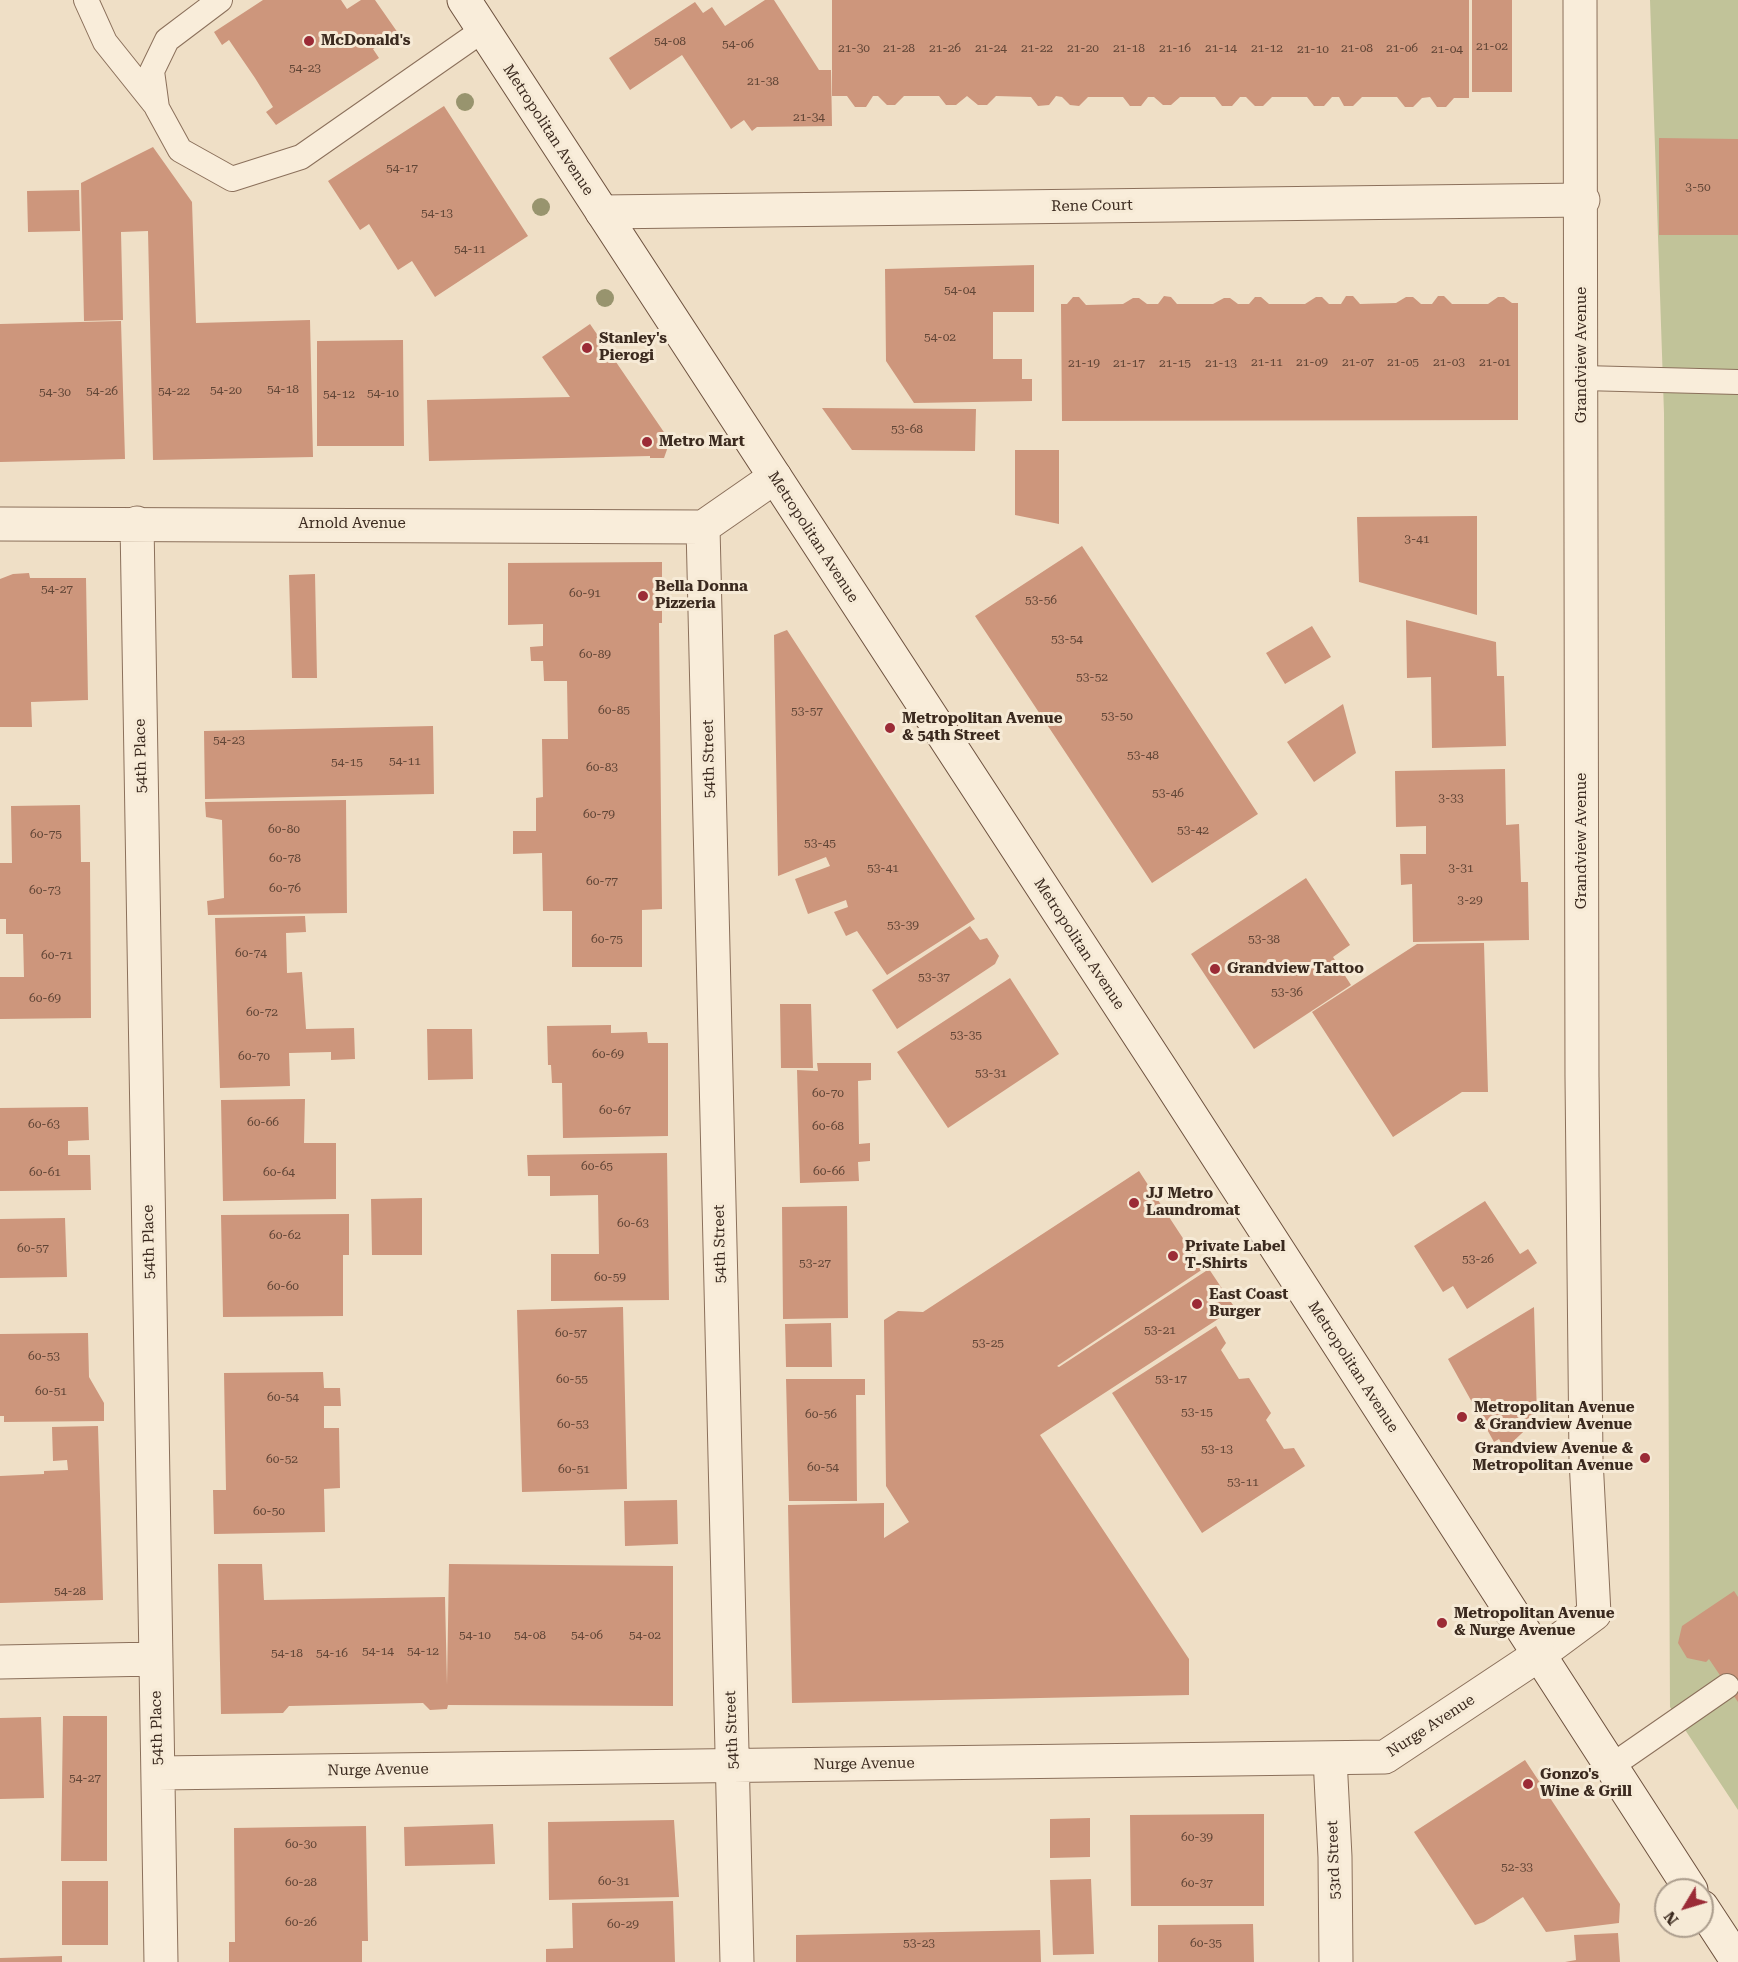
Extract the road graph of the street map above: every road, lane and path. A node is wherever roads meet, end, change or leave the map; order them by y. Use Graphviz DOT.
graph roads {
  1 [pos="86,0"];
  2 [pos="220,0"];
  3 [pos="464,0"];
  4 [pos="1581,0"];
  5 [pos="483,30"];
  6 [pos="157,108"];
  7 [pos="1582,200"];
  8 [pos="602,212"];
  9 [pos="1582,378"];
  10 [pos="1738,382"];
  11 [pos="775,477"];
  12 [pos="137,523"];
  13 [pos="0,524"];
  14 [pos="703,527"];
  15 [pos="1540,1654"];
  16 [pos="156,1659"];
  17 [pos="0,1662"];
  18 [pos="1727,1686"];
  19 [pos="1330,1758"];
  20 [pos="734,1765"];
  21 [pos="1610,1767"];
  22 [pos="158,1773"];
  23 [pos="1682,1878"];
  24 [pos="1714,1926"];
  25 [pos="161,1962"];
  26 [pos="736,1962"];
  27 [pos="1336,1962"];
  28 [pos="1738,1962"];
  1 -- 6 [label="lane"];
  2 -- 6 [label="lane"];
  3 -- 5 [label="street, Metropolitan Avenue"];
  4 -- 7 [label="street, Grandview Avenue"];
  5 -- 6 [label="lane"];
  5 -- 8 [label="street, Metropolitan Avenue"];
  7 -- 8 [label="street, Rene Court"];
  7 -- 9 [label="street, Grandview Avenue"];
  8 -- 11 [label="street, Metropolitan Avenue"];
  9 -- 10 [label="lane"];
  9 -- 15 [label="street, Grandview Avenue"];
  11 -- 14 [label="street"];
  11 -- 15 [label="street, Metropolitan Avenue"];
  12 -- 13 [label="street, Arnold Avenue"];
  12 -- 14 [label="street, Arnold Avenue"];
  12 -- 16 [label="street, 54th Place"];
  14 -- 20 [label="street, 54th Street"];
  15 -- 19 [label="street, Nurge Avenue"];
  15 -- 21 [label="street, Metropolitan Avenue"];
  16 -- 17 [label="street"];
  16 -- 22 [label="street, 54th Place"];
  18 -- 21 [label="lane"];
  19 -- 20 [label="street, Nurge Avenue"];
  19 -- 27 [label="street, 53rd Street"];
  20 -- 22 [label="street, Nurge Avenue"];
  20 -- 26 [label="street, 54th Street"];
  21 -- 23 [label="street, Metropolitan Avenue"];
  22 -- 25 [label="street, 54th Place"];
  24 -- 28 [label="street"];
}
